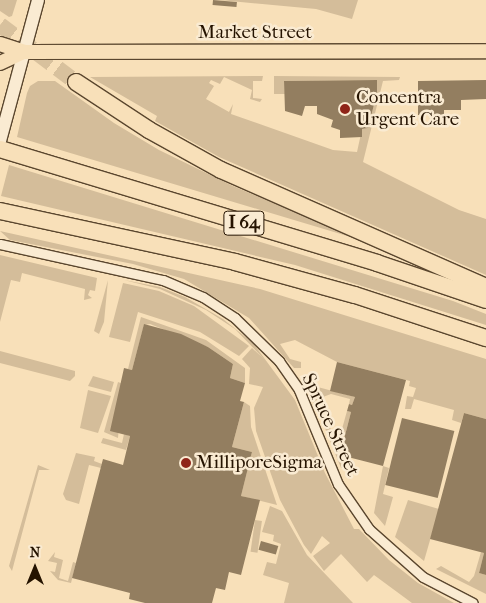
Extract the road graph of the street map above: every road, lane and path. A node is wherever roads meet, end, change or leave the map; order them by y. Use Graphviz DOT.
graph roads {
  1 [pos="38,0"];
  2 [pos="0,44"];
  3 [pos="486,51"];
  4 [pos="24,52"];
  5 [pos="0,63"];
  6 [pos="76,82"];
  7 [pos="2,135"];
  8 [pos="0,149"];
  9 [pos="0,211"];
  10 [pos="0,244"];
  11 [pos="486,287"];
  12 [pos="486,300"];
  13 [pos="486,338"];
  14 [pos="473,603"];
  1 -- 4 [label="main road"];
  2 -- 4 [label="main road, Market Street"];
  3 -- 4 [label="main road, Market Street"];
  4 -- 5 [label="main road, Market Street"];
  4 -- 7 [label="main road"];
  6 -- 11 [label="highway"];
  8 -- 12 [label="highway, I 64"];
  9 -- 13 [label="highway, I 64"];
  10 -- 14 [label="street, Spruce Street"];
}
